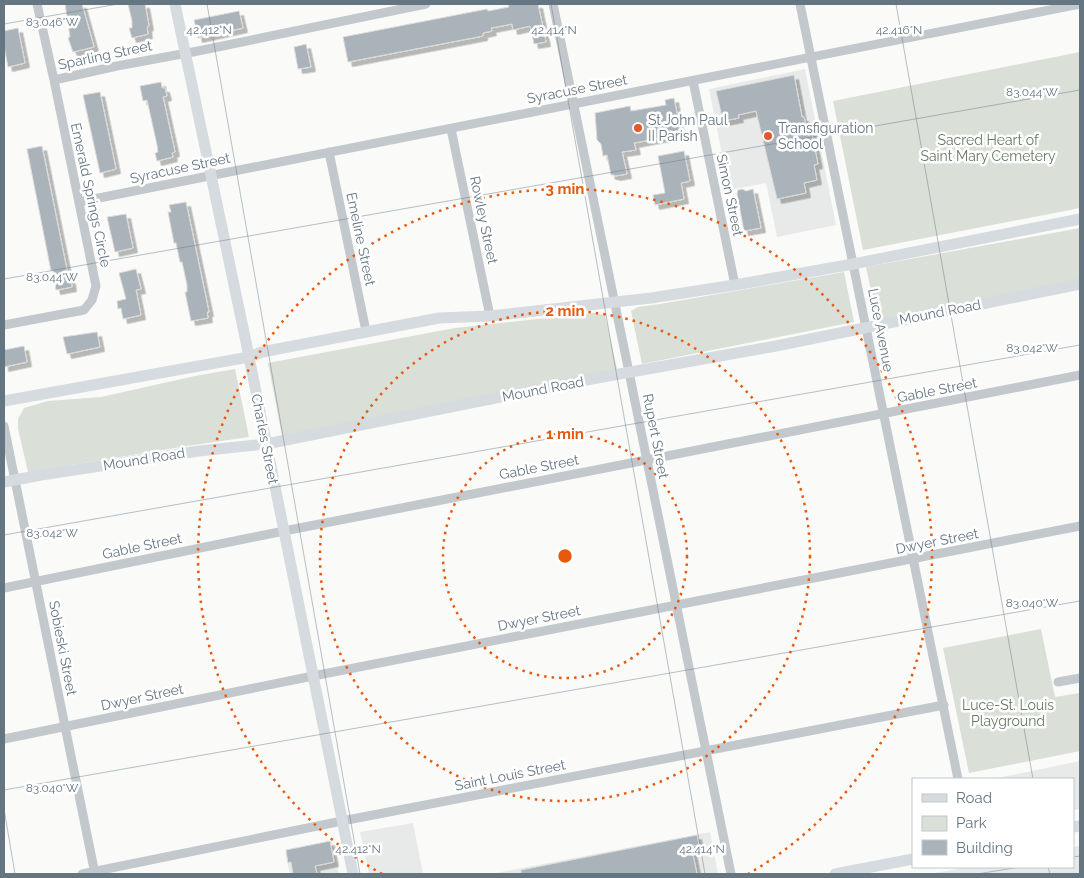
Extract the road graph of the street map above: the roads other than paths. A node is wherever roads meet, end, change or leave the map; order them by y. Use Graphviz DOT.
graph roads {
  1 [pos="37,4"];
  2 [pos="175,4"];
  3 [pos="426,4"];
  4 [pos="552,4"];
  5 [pos="800,4"];
  6 [pos="1080,4"];
  7 [pos="185,53"];
  8 [pos="811,58"];
  9 [pos="54,80"];
  10 [pos="692,81"];
  11 [pos="574,104"];
  12 [pos="451,129"];
  13 [pos="329,152"];
  14 [pos="211,176"];
  15 [pos="80,202"];
  16 [pos="1080,219"];
  17 [pos="853,264"];
  18 [pos="1080,284"];
  19 [pos="735,285"];
  20 [pos="615,302"];
  21 [pos="490,316"];
  22 [pos="4,325"];
  23 [pos="866,327"];
  24 [pos="366,331"];
  25 [pos="248,357"];
  26 [pos="629,372"];
  27 [pos="1080,375"];
  28 [pos="4,401"];
  29 [pos="884,415"];
  30 [pos="4,426"];
  31 [pos="266,444"];
  32 [pos="647,461"];
  33 [pos="9,481"];
  34 [pos="1080,526"];
  35 [pos="284,531"];
  36 [pos="913,560"];
  37 [pos="36,582"];
  38 [pos="4,588"];
  39 [pos="676,606"];
  40 [pos="313,676"];
  41 [pos="1080,678"];
  42 [pos="1058,682"];
  43 [pos="944,705"];
  44 [pos="65,727"];
  45 [pos="4,739"];
  46 [pos="706,751"];
  47 [pos="958,778"];
  48 [pos="342,821"];
  49 [pos="912,859"];
  50 [pos="94,873"];
  51 [pos="82,874"];
  52 [pos="353,874"];
  53 [pos="730,874"];
  54 [pos="835,874"];
  1 -- 9 [label="street, Emerald Springs Circle"];
  2 -- 7 [label="main road, Charles Street"];
  3 -- 7 [label="street, Sparling Street"];
  4 -- 11 [label="street, Rupert Street"];
  5 -- 8 [label="street, Luce Avenue"];
  6 -- 8 [label="street, Syracuse Street"];
  7 -- 9 [label="street, Sparling Street"];
  7 -- 14 [label="main road, Charles Street"];
  8 -- 10 [label="street, Syracuse Street"];
  8 -- 17 [label="street, Luce Avenue"];
  9 -- 15 [label="street, Emerald Springs Circle"];
  10 -- 11 [label="street, Syracuse Street"];
  10 -- 19 [label="street, Simon Street"];
  11 -- 12 [label="street, Syracuse Street"];
  11 -- 20 [label="street, Rupert Street"];
  12 -- 13 [label="street, Syracuse Street"];
  12 -- 21 [label="street, Rowley Street"];
  13 -- 14 [label="street, Syracuse Street"];
  13 -- 24 [label="street, Emeline Street"];
  14 -- 15 [label="street, Syracuse Street"];
  14 -- 25 [label="main road, Charles Street"];
  15 -- 22 [label="street, Emerald Springs Circle"];
  16 -- 17 [label="main road"];
  17 -- 19 [label="main road"];
  17 -- 23 [label="street, Luce Avenue"];
  18 -- 23 [label="main road, Mound Road"];
  19 -- 20 [label="main road"];
  20 -- 21 [label="main road"];
  20 -- 26 [label="street, Rupert Street"];
  21 -- 24 [label="main road"];
  23 -- 26 [label="main road, Mound Road"];
  23 -- 29 [label="street, Luce Avenue"];
  24 -- 25 [label="main road"];
  25 -- 28 [label="main road"];
  25 -- 31 [label="main road, Charles Street"];
  26 -- 31 [label="main road, Mound Road"];
  26 -- 32 [label="street, Rupert Street"];
  27 -- 29 [label="street, Gable Street"];
  29 -- 32 [label="street, Gable Street"];
  29 -- 36 [label="street, Luce Avenue"];
  30 -- 33 [label="street, Sobieski Street"];
  31 -- 33 [label="main road, Mound Road"];
  31 -- 35 [label="main road, Charles Street"];
  32 -- 35 [label="street, Gable Street"];
  32 -- 39 [label="street, Rupert Street"];
  33 -- 37 [label="street, Sobieski Street"];
  34 -- 36 [label="street, Dwyer Street"];
  35 -- 37 [label="street, Gable Street"];
  35 -- 40 [label="main road, Charles Street"];
  36 -- 39 [label="street, Dwyer Street"];
  36 -- 43 [label="street, Luce Avenue"];
  37 -- 38 [label="street, Gable Street"];
  37 -- 44 [label="street, Sobieski Street"];
  39 -- 40 [label="street, Dwyer Street"];
  39 -- 46 [label="street, Rupert Street"];
  40 -- 44 [label="street, Dwyer Street"];
  40 -- 48 [label="main road, Charles Street"];
  41 -- 42 [label="street"];
  43 -- 46 [label="street, Saint Louis Street"];
  43 -- 47 [label="street, Luce Avenue"];
  44 -- 45 [label="street, Dwyer Street"];
  44 -- 50 [label="street, Sobieski Street"];
  46 -- 48 [label="street, Saint Louis Street"];
  46 -- 53 [label="street, Rupert Street"];
  48 -- 50 [label="street, Saint Louis Street"];
  48 -- 52 [label="main road, Charles Street"];
  49 -- 54 [label="main road"];
  50 -- 51 [label="street, Saint Louis Street"];
}
